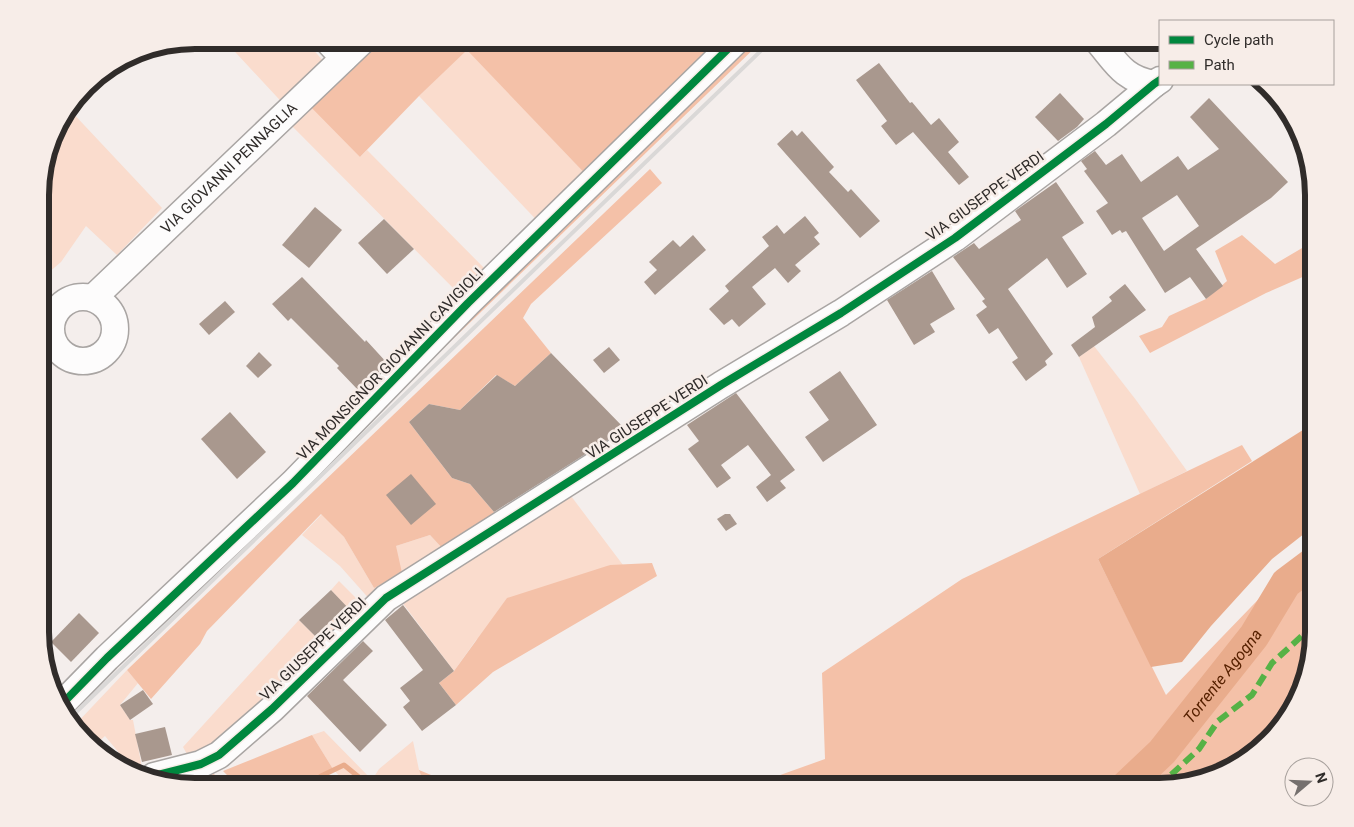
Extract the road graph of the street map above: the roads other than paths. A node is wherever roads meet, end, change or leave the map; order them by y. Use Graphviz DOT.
graph roads {
  1 [pos="336,49"];
  2 [pos="728,49"];
  3 [pos="1105,49"];
  4 [pos="1157,82"];
  5 [pos="93,298"];
  6 [pos="49,344"];
  7 [pos="49,350"];
  8 [pos="66,700"];
  9 [pos="162,774"];
  1 -- 5 [label="street, VIA GIOVANNI PENNAGLIA"];
  2 -- 8 [label="street, VIA MONSIGNOR GIOVANNI CAVIGIOLI"];
  3 -- 4 [label="street"];
  4 -- 9 [label="street, VIA GIUSEPPE VERDI"];
  5 -- 6 [label="street"];
  5 -- 7 [label="street"];
}
